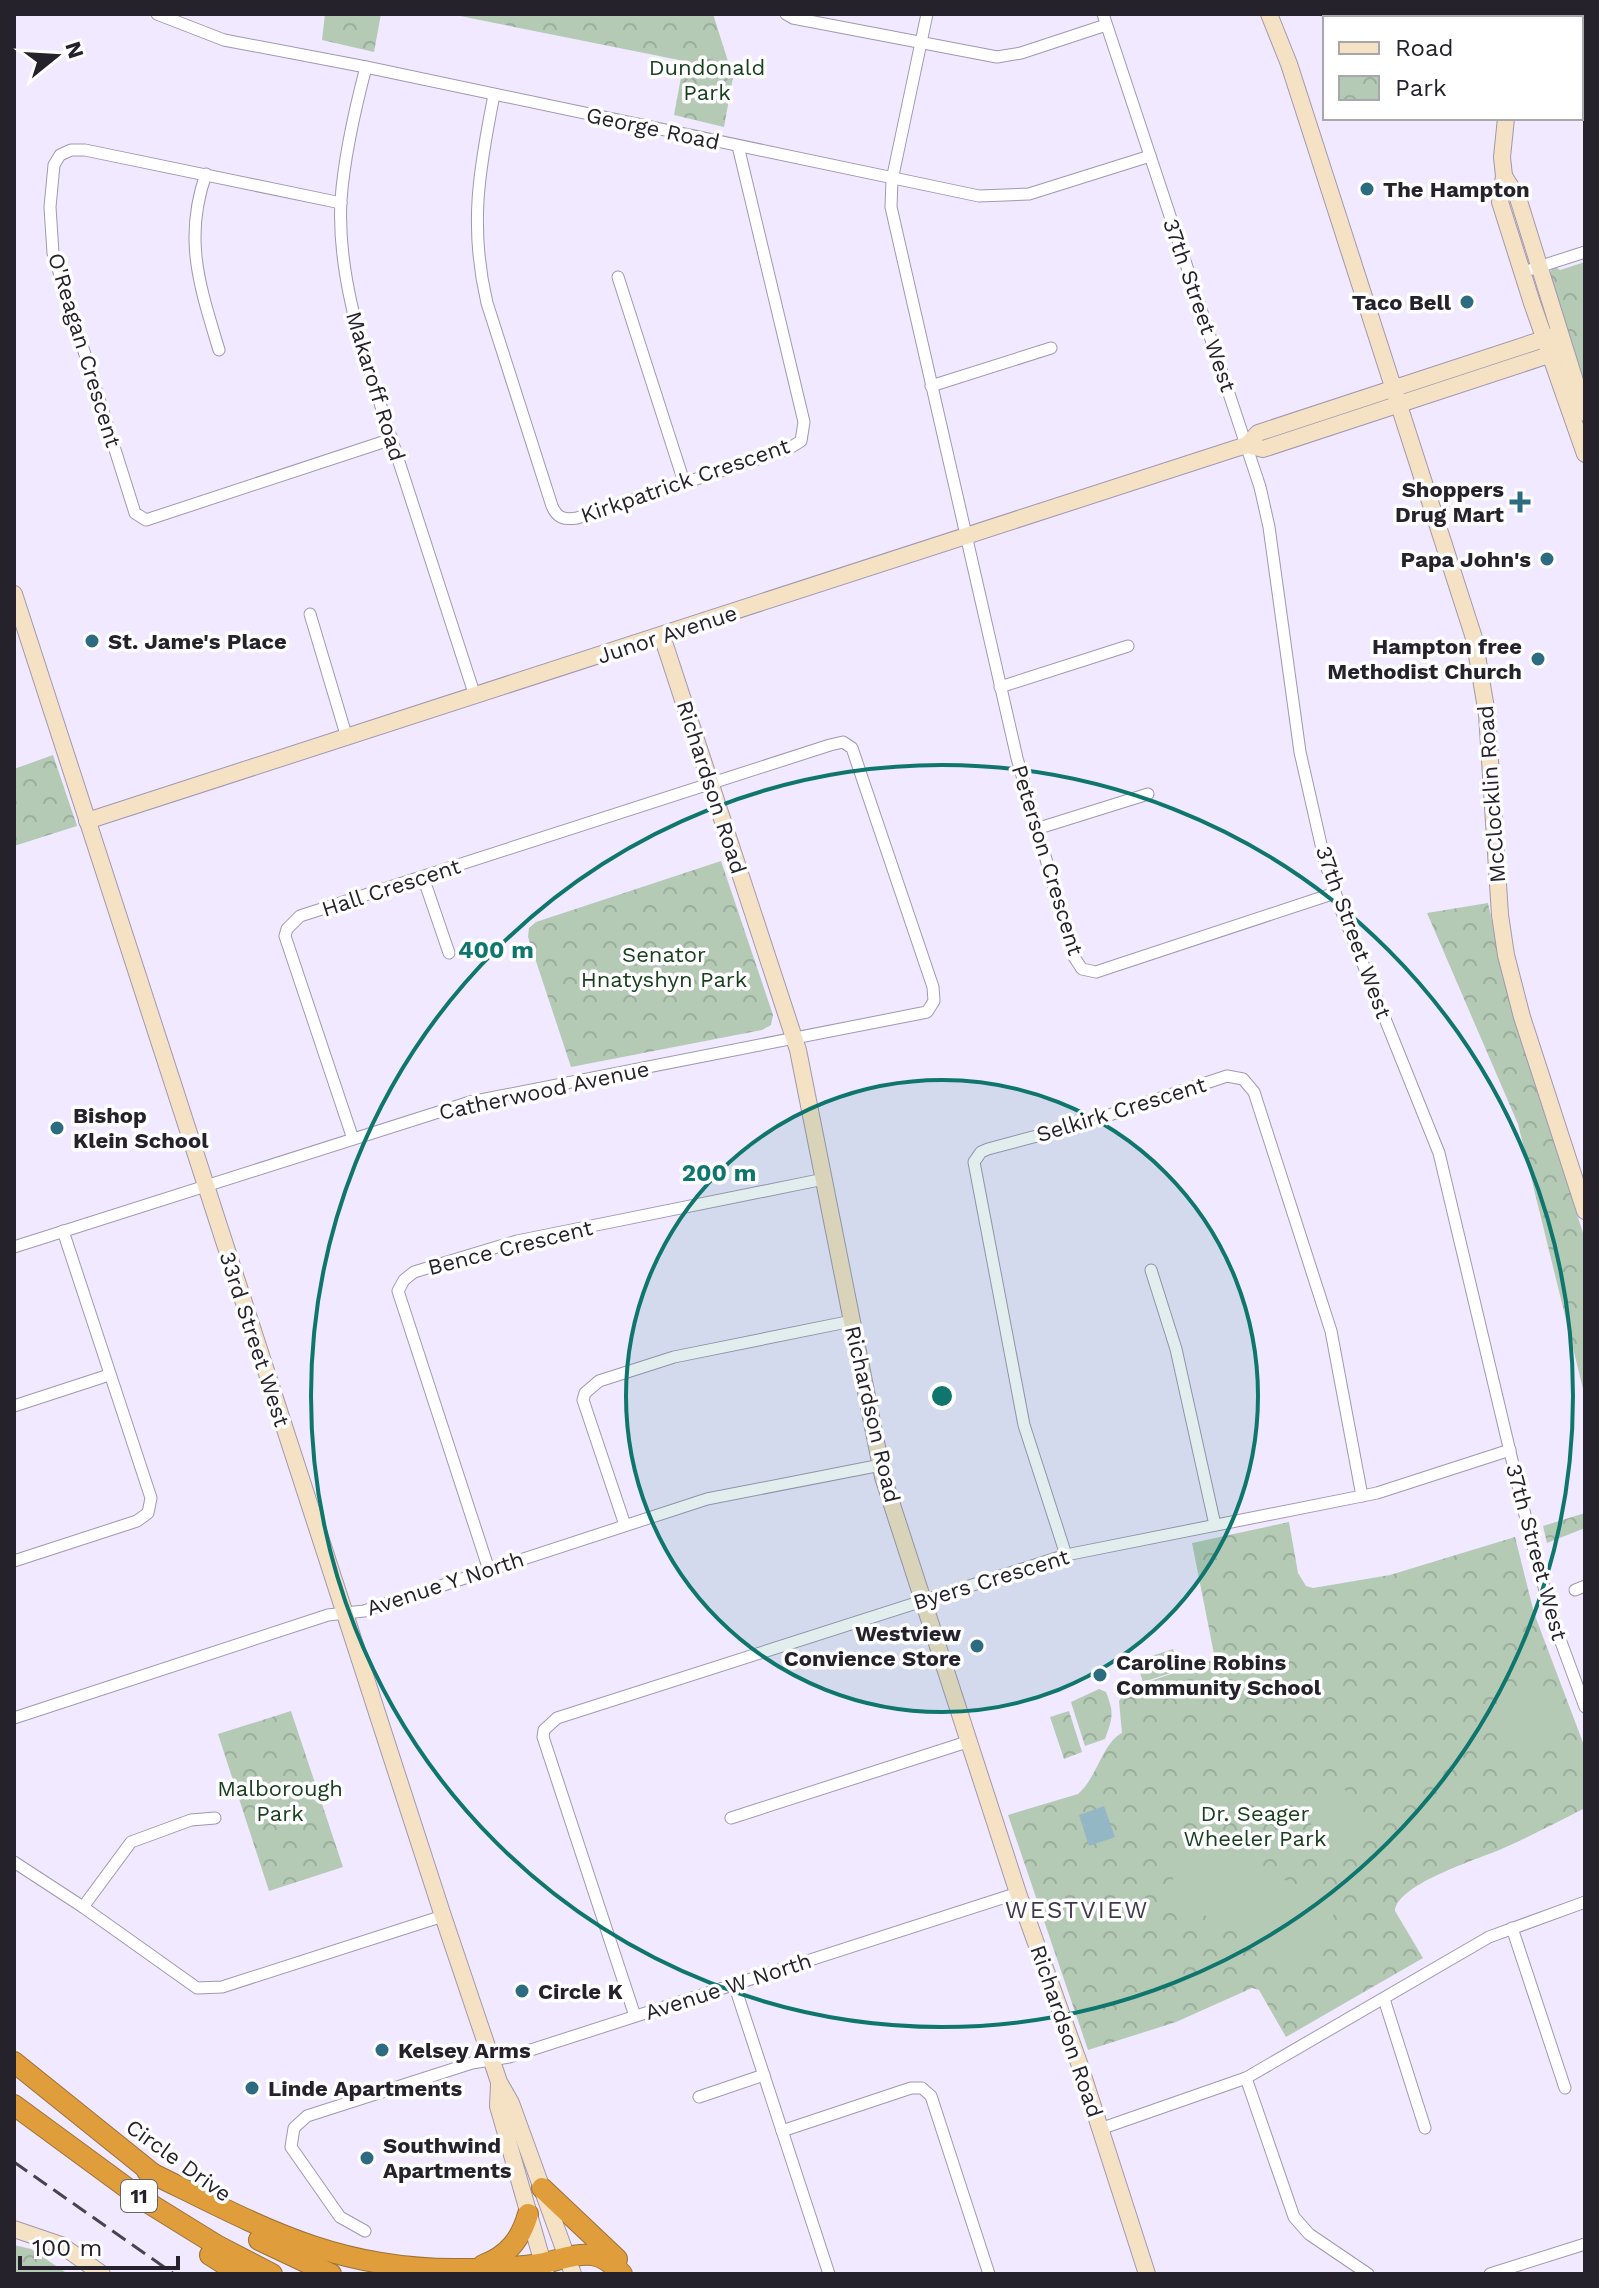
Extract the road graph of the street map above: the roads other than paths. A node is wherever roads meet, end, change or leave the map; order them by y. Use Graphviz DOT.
graph roads {
  1 [pos="157,14"];
  2 [pos="786,14"];
  3 [pos="927,14"];
  4 [pos="1269,14"];
  5 [pos="1104,19"];
  6 [pos="920,42"];
  7 [pos="366,67"];
  8 [pos="494,95"];
  9 [pos="1506,120"];
  10 [pos="738,146"];
  11 [pos="1150,156"];
  12 [pos="206,174"];
  13 [pos="892,180"];
  14 [pos="341,203"];
  15 [pos="1585,252"];
  16 [pos="1531,270"];
  17 [pos="618,277"];
  18 [pos="1555,345"];
  19 [pos="1051,348"];
  20 [pos="219,350"];
  21 [pos="931,386"];
  22 [pos="1396,396"];
  23 [pos="1581,418"];
  24 [pos="392,439"];
  25 [pos="1247,445"];
  26 [pos="1585,454"];
  27 [pos="684,482"];
  28 [pos="966,537"];
  29 [pos="14,594"];
  30 [pos="310,614"];
  31 [pos="662,636"];
  32 [pos="1128,646"];
  33 [pos="1000,687"];
  34 [pos="475,696"];
  35 [pos="347,738"];
  36 [pos="711,784"];
  37 [pos="1148,794"];
  38 [pos="87,821"];
  39 [pos="1036,829"];
  40 [pos="423,877"];
  41 [pos="1335,893"];
  42 [pos="449,953"];
  43 [pos="794,1038"];
  44 [pos="353,1139"];
  45 [pos="824,1179"];
  46 [pos="206,1186"];
  47 [pos="1585,1211"];
  48 [pos="63,1231"];
  49 [pos="14,1247"];
  50 [pos="1151,1270"];
  51 [pos="852,1321"];
  52 [pos="109,1375"];
  53 [pos="14,1406"];
  54 [pos="1510,1450"];
  55 [pos="881,1465"];
  56 [pos="1362,1496"];
  57 [pos="625,1525"];
  58 [pos="1215,1525"];
  59 [pos="1066,1555"];
  60 [pos="14,1561"];
  61 [pos="489,1570"];
  62 [pos="924,1600"];
  63 [pos="345,1613"];
  64 [pos="1585,1707"];
  65 [pos="14,1718"];
  66 [pos="970,1741"];
  67 [pos="215,1818"];
  68 [pos="731,1818"];
  69 [pos="14,1862"];
  70 [pos="1018,1893"];
  71 [pos="1585,1902"];
  72 [pos="83,1907"];
  73 [pos="443,1916"];
  74 [pos="1512,1928"];
  75 [pos="734,1984"];
  76 [pos="1384,1999"];
  77 [pos="635,2016"];
  78 [pos="492,2059"];
  79 [pos="14,2062"];
  80 [pos="764,2075"];
  81 [pos="1246,2078"];
  82 [pos="499,2082"];
  83 [pos="1565,2088"];
  84 [pos="699,2097"];
  85 [pos="14,2107"];
  86 [pos="1425,2128"];
  87 [pos="1100,2129"];
  88 [pos="782,2131"];
  89 [pos="147,2171"];
  90 [pos="542,2188"];
  91 [pos="528,2214"];
  92 [pos="14,2229"];
  93 [pos="365,2231"];
  94 [pos="1585,2244"];
  95 [pos="571,2266"];
  96 [pos="459,2269"];
  97 [pos="545,2269"];
  98 [pos="102,2274"];
  99 [pos="240,2274"];
  100 [pos="272,2274"];
  101 [pos="331,2274"];
  102 [pos="622,2274"];
  103 [pos="630,2274"];
  104 [pos="829,2274"];
  105 [pos="989,2274"];
  106 [pos="1147,2274"];
  107 [pos="1368,2274"];
  108 [pos="1490,2274"];
  1 -- 7 [label="street, George Road"];
  2 -- 6 [label="street"];
  3 -- 6 [label="street, Peterson Crescent"];
  4 -- 22 [label="street, McClocklin Road"];
  5 -- 6 [label="street"];
  5 -- 11 [label="street, 37th Street West"];
  6 -- 13 [label="street, Peterson Crescent"];
  7 -- 8 [label="street, George Road"];
  7 -- 14 [label="street, Makaroff Road"];
  8 -- 10 [label="street, George Road"];
  8 -- 27 [label="street, Kirkpatrick Crescent"];
  9 -- 16 [label="street"];
  10 -- 13 [label="street, George Road"];
  10 -- 27 [label="street, Kirkpatrick Crescent"];
  11 -- 13 [label="street, George Road"];
  11 -- 25 [label="street, 37th Street West"];
  12 -- 14 [label="street, O'Reagan Crescent"];
  12 -- 20 [label="street"];
  12 -- 24 [label="street, O'Reagan Crescent"];
  13 -- 21 [label="street, Peterson Crescent"];
  14 -- 24 [label="street, Makaroff Road"];
  15 -- 16 [label="street"];
  16 -- 18 [label="street"];
  17 -- 27 [label="street"];
  18 -- 22 [label="street, Junor Avenue"];
  18 -- 23 [label="street"];
  19 -- 21 [label="street"];
  21 -- 28 [label="street, Peterson Crescent"];
  22 -- 25 [label="street, Junor Avenue"];
  22 -- 47 [label="street, McClocklin Road"];
  23 -- 26 [label="street"];
  24 -- 34 [label="street, Makaroff Road"];
  25 -- 28 [label="street, Junor Avenue"];
  25 -- 41 [label="street, 37th Street West"];
  28 -- 31 [label="street, Junor Avenue"];
  28 -- 33 [label="street, Peterson Crescent"];
  29 -- 38 [label="street, 33rd Street West"];
  30 -- 35 [label="street"];
  31 -- 34 [label="street, Junor Avenue"];
  31 -- 36 [label="street, Richardson Road"];
  32 -- 33 [label="street"];
  33 -- 39 [label="street, Peterson Crescent"];
  34 -- 35 [label="street, Junor Avenue"];
  35 -- 38 [label="street, Junor Avenue"];
  36 -- 40 [label="street, Hall Crescent"];
  36 -- 43 [label="street, Richardson Road"];
  36 -- 43 [label="street, Hall Crescent"];
  37 -- 39 [label="street"];
  38 -- 46 [label="street, 33rd Street West"];
  39 -- 41 [label="street, Peterson Crescent"];
  40 -- 42 [label="street"];
  40 -- 44 [label="street, Hall Crescent"];
  41 -- 54 [label="street, 37th Street West"];
  43 -- 44 [label="street, Catherwood Avenue"];
  43 -- 45 [label="street, Richardson Road"];
  44 -- 46 [label="street, Catherwood Avenue"];
  45 -- 51 [label="street, Richardson Road"];
  45 -- 61 [label="street, Bence Crescent"];
  46 -- 48 [label="street, Catherwood Avenue"];
  46 -- 63 [label="street, 33rd Street West"];
  48 -- 49 [label="street, Catherwood Avenue"];
  48 -- 52 [label="street"];
  50 -- 58 [label="street"];
  51 -- 55 [label="street, Richardson Road"];
  51 -- 57 [label="street"];
  52 -- 53 [label="street"];
  52 -- 60 [label="street"];
  54 -- 56 [label="street, Byers Crescent"];
  54 -- 64 [label="street, 37th Street West"];
  55 -- 57 [label="street, Avenue Y North"];
  55 -- 62 [label="street, Richardson Road"];
  56 -- 58 [label="street, Byers Crescent"];
  56 -- 59 [label="street, Selkirk Crescent"];
  57 -- 61 [label="street, Avenue Y North"];
  58 -- 59 [label="street, Byers Crescent"];
  59 -- 62 [label="street, Byers Crescent"];
  61 -- 63 [label="street, Avenue Y North"];
  62 -- 66 [label="street, Richardson Road"];
  62 -- 77 [label="street, Byers Crescent"];
  63 -- 65 [label="street, Avenue Y North"];
  63 -- 73 [label="street, 33rd Street West"];
  66 -- 68 [label="street"];
  66 -- 70 [label="street, Richardson Road"];
  67 -- 72 [label="street"];
  69 -- 72 [label="street"];
  70 -- 75 [label="street, Avenue W North"];
  70 -- 87 [label="street, Richardson Road"];
  71 -- 74 [label="street"];
  72 -- 73 [label="street"];
  73 -- 78 [label="street, 33rd Street West"];
  74 -- 76 [label="street"];
  74 -- 83 [label="street"];
  75 -- 77 [label="street, Avenue W North"];
  75 -- 80 [label="street"];
  76 -- 81 [label="street"];
  76 -- 86 [label="street"];
  77 -- 78 [label="street, Avenue W North"];
  78 -- 82 [label="street, 33rd Street West"];
  78 -- 93 [label="street, Avenue W North"];
  79 -- 89 [label="highway, Circle Drive / 11"];
  80 -- 84 [label="street"];
  80 -- 88 [label="street"];
  81 -- 87 [label="street"];
  81 -- 107 [label="street"];
  82 -- 90 [label="street, 33rd Street West"];
  82 -- 91 [label="street, 33rd Street West"];
  85 -- 99 [label="highway"];
  85 -- 100 [label="highway, 11"];
  87 -- 106 [label="street, Richardson Road"];
  88 -- 104 [label="street"];
  88 -- 105 [label="street"];
  89 -- 96 [label="highway"];
  89 -- 101 [label="highway, Circle Drive / 11"];
  90 -- 95 [label="street, 33rd Street West"];
  90 -- 103 [label="highway"];
  91 -- 96 [label="highway"];
  91 -- 97 [label="street, 33rd Street West"];
  92 -- 98 [label="street"];
  94 -- 108 [label="street"];
  95 -- 97 [label="highway"];
  95 -- 102 [label="highway"];
  96 -- 97 [label="highway"];
}
